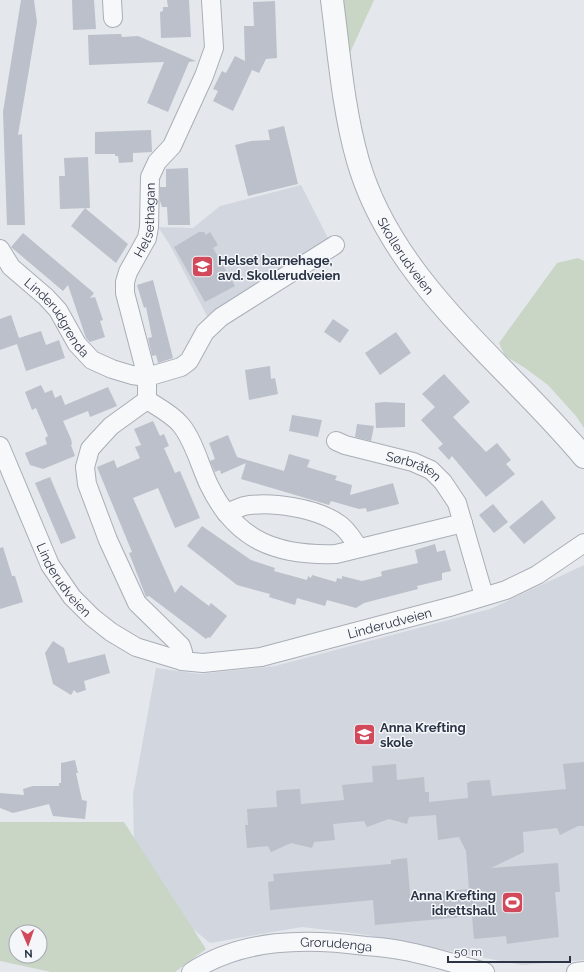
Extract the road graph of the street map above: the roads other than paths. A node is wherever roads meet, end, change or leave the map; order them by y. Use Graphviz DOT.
graph roads {
  1 [pos="112,0"];
  2 [pos="211,0"];
  3 [pos="332,0"];
  4 [pos="113,18"];
  5 [pos="335,245"];
  6 [pos="0,249"];
  7 [pos="147,377"];
  8 [pos="146,400"];
  9 [pos="336,441"];
  10 [pos="0,446"];
  11 [pos="584,456"];
  12 [pos="226,512"];
  13 [pos="463,523"];
  14 [pos="584,543"];
  15 [pos="359,548"];
  16 [pos="484,596"];
  17 [pos="182,661"];
  18 [pos="584,971"];
  19 [pos="191,972"];
  20 [pos="485,972"];
  21 [pos="576,972"];
  1 -- 4 [label="street"];
  2 -- 7 [label="street, Helsethagan"];
  3 -- 11 [label="street, Skollerudveien"];
  5 -- 7 [label="street"];
  6 -- 7 [label="street, Linderudgrenda"];
  7 -- 8 [label="street"];
  8 -- 12 [label="street"];
  8 -- 17 [label="street"];
  9 -- 13 [label="street, Sørbråten"];
  10 -- 17 [label="street, Linderudveien"];
  12 -- 15 [label="street"];
  12 -- 15 [label="street"];
  13 -- 15 [label="street"];
  13 -- 16 [label="street, Sørbråten"];
  14 -- 16 [label="street, Linderudveien"];
  16 -- 17 [label="street, Linderudveien"];
  18 -- 21 [label="street"];
  19 -- 20 [label="street, Grorudenga"];
}
